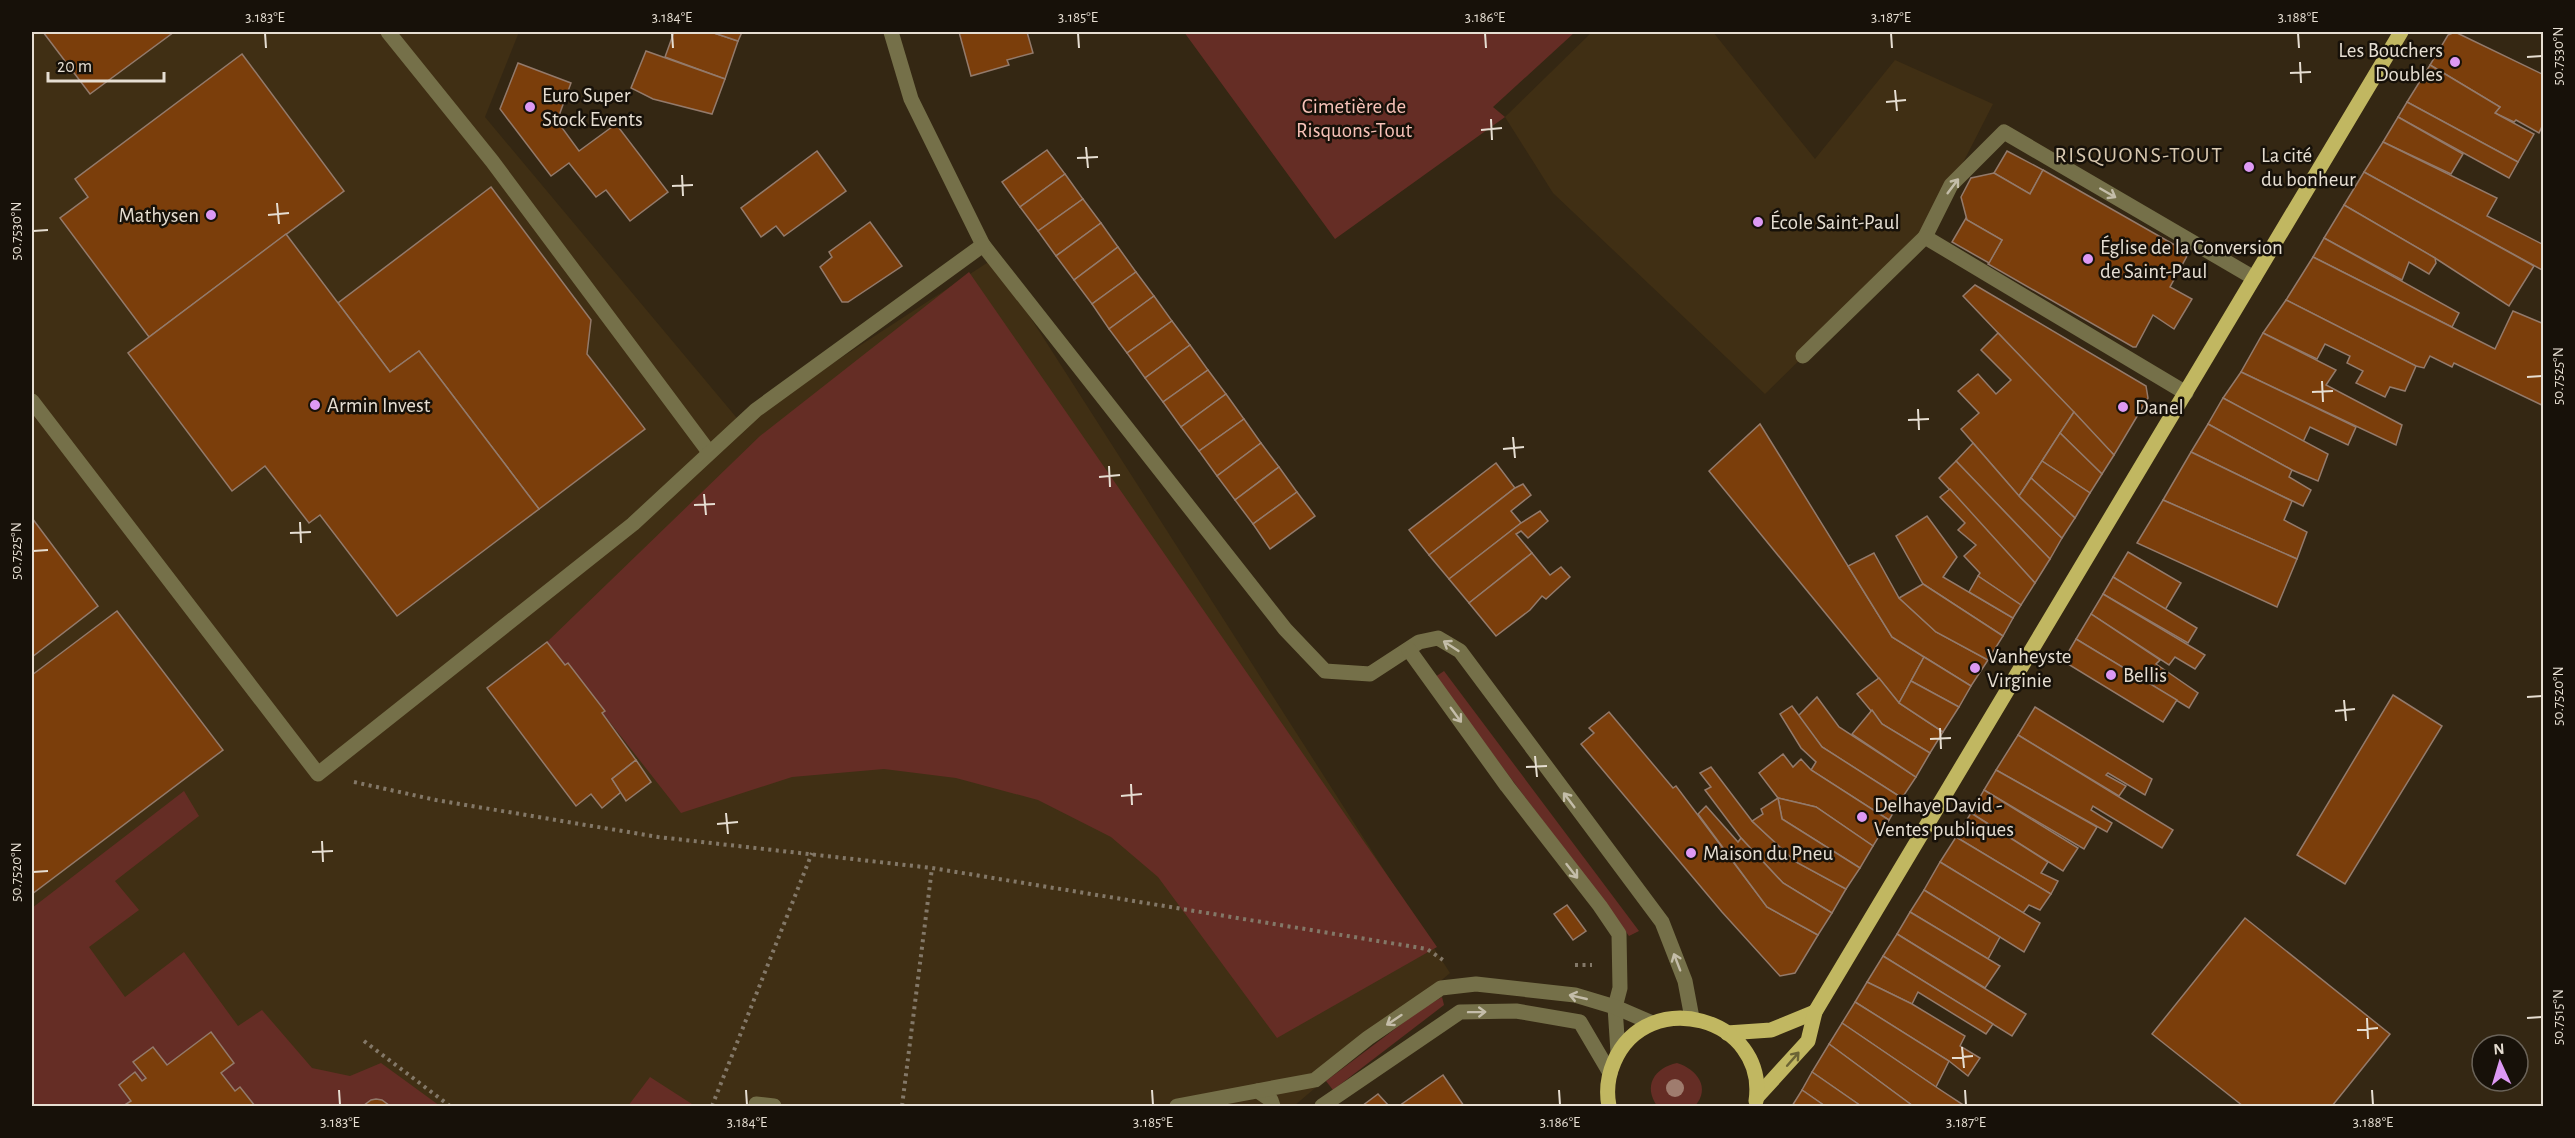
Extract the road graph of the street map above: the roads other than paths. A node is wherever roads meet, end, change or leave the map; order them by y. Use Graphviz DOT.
graph roads {
  1 [pos="388,32"];
  2 [pos="891,32"];
  3 [pos="2401,32"];
  4 [pos="1925,237"];
  5 [pos="983,245"];
  6 [pos="2254,278"];
  7 [pos="1803,356"];
  8 [pos="2186,393"];
  9 [pos="32,400"];
  10 [pos="709,452"];
  11 [pos="1409,650"];
  12 [pos="1615,1007"];
  13 [pos="1815,1012"];
  14 [pos="1692,1018"];
  15 [pos="1652,1023"];
  16 [pos="1727,1033"];
  17 [pos="1618,1052"];
  18 [pos="1610,1073"];
  19 [pos="1258,1091"];
  20 [pos="1756,1102"];
  21 [pos="756,1105"];
  22 [pos="774,1107"];
  23 [pos="1177,1107"];
  24 [pos="1273,1107"];
  25 [pos="1322,1107"];
  26 [pos="1609,1107"];
  1 -- 10 [label="street"];
  2 -- 5 [label="street"];
  3 -- 6 [label="main road"];
  4 -- 6 [label="street, one-way"];
  4 -- 7 [label="street"];
  4 -- 8 [label="street"];
  5 -- 10 [label="street"];
  5 -- 11 [label="street"];
  6 -- 8 [label="main road"];
  8 -- 13 [label="main road"];
  9 -- 10 [label="street"];
  11 -- 12 [label="street, one-way"];
  14 -- 11 [label="street, one-way"];
  12 -- 15 [label="street"];
  12 -- 17 [label="street"];
  12 -- 19 [label="street, one-way"];
  13 -- 16 [label="main road"];
  20 -- 13 [label="main road, one-way"];
  14 -- 15 [label="main road"];
  14 -- 16 [label="main road"];
  15 -- 17 [label="main road"];
  16 -- 20 [label="main road"];
  17 -- 18 [label="main road"];
  25 -- 18 [label="street, one-way"];
  18 -- 26 [label="main road"];
  19 -- 23 [label="street"];
  19 -- 24 [label="street"];
  21 -- 22 [label="street"];
}
